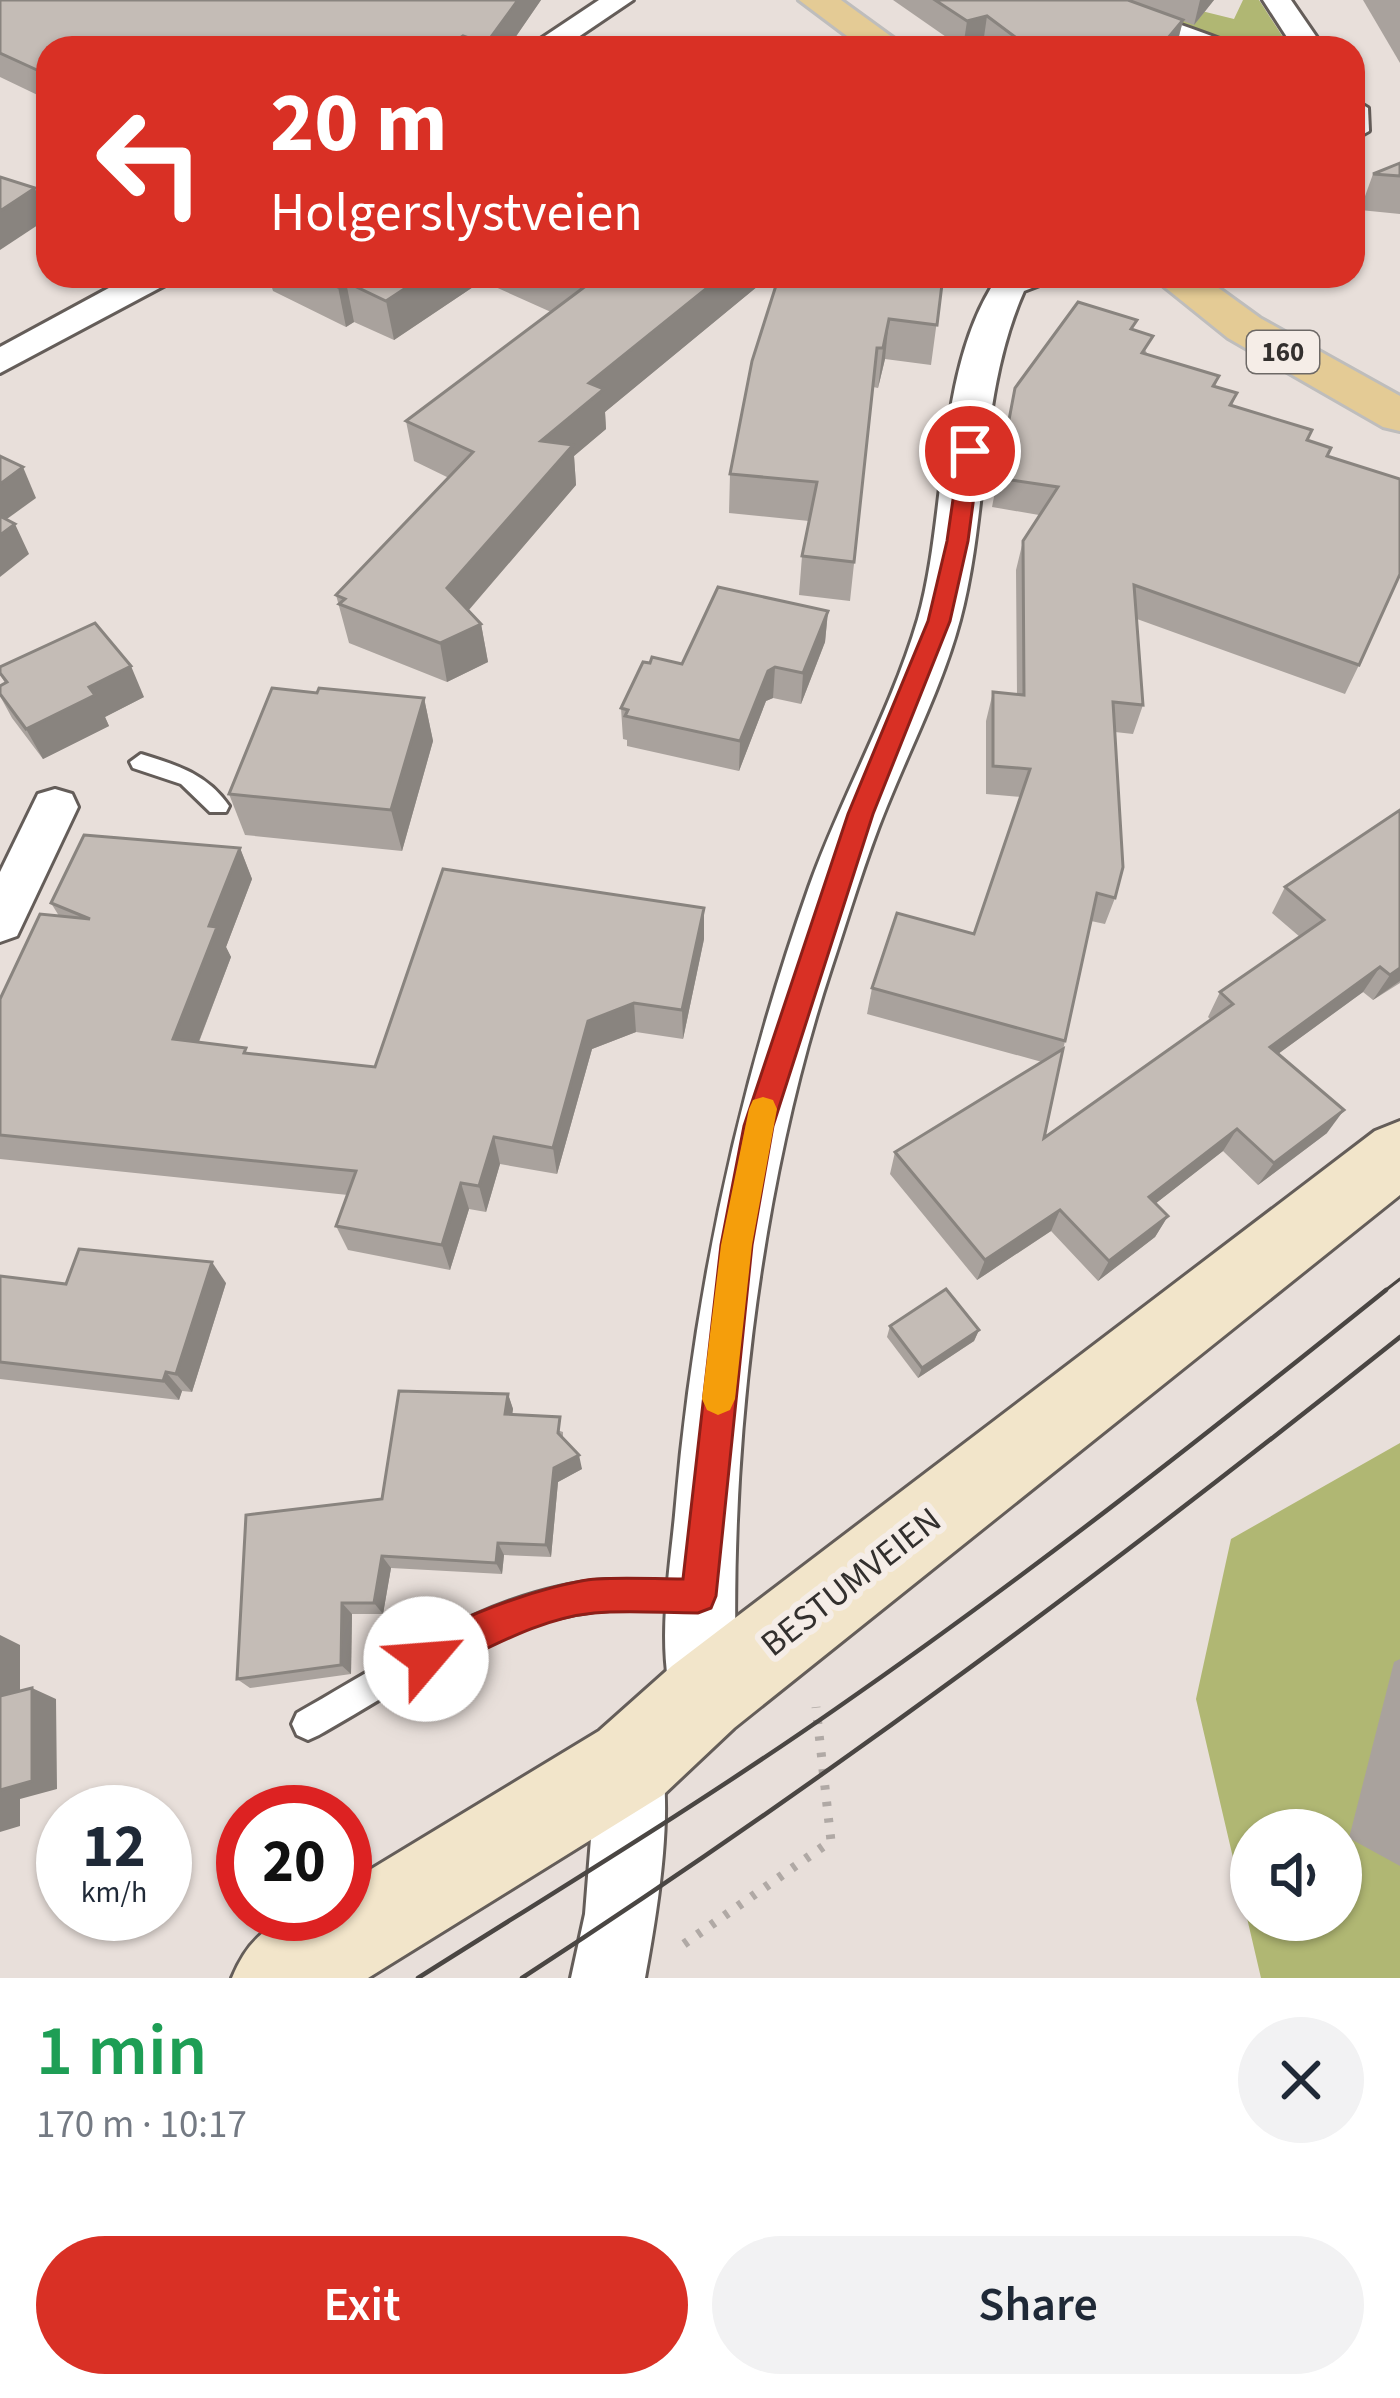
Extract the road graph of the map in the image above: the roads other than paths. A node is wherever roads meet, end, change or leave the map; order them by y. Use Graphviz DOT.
graph roads {
  1 [pos="619,0"];
  2 [pos="817,0"];
  3 [pos="1055,0"];
  4 [pos="1277,0"];
  5 [pos="561,36"];
  6 [pos="870,36"];
  7 [pos="1187,36"];
  8 [pos="1301,36"];
  9 [pos="133,288"];
  10 [pos="1008,288"];
  11 [pos="1190,288"];
  12 [pos="10,346"];
  13 [pos="1400,416"];
  14 [pos="141,762"];
  15 [pos="218,806"];
  16 [pos="55,808"];
  17 [pos="0,922"];
  18 [pos="1400,1153"];
  19 [pos="698,1596"];
  20 [pos="703,1697"];
  21 [pos="308,1724"];
  22 [pos="631,1762"];
  23 [pos="280,1978"];
  24 [pos="608,1978"];
  1 -- 5 [label="street"];
  2 -- 6 [label="main road"];
  3 -- 7 [label="street"];
  4 -- 8 [label="street"];
  9 -- 12 [label="street"];
  10 -- 19 [label="street"];
  11 -- 13 [label="main road, 160"];
  14 -- 15 [label="lane"];
  16 -- 17 [label="street"];
  18 -- 20 [label="street, BESTUMVEIEN"];
  19 -- 20 [label="street"];
  19 -- 21 [label="lane"];
  20 -- 22 [label="street, BESTUMVEIEN"];
  22 -- 23 [label="street, BESTUMVEIEN"];
  22 -- 24 [label="street"];
}
